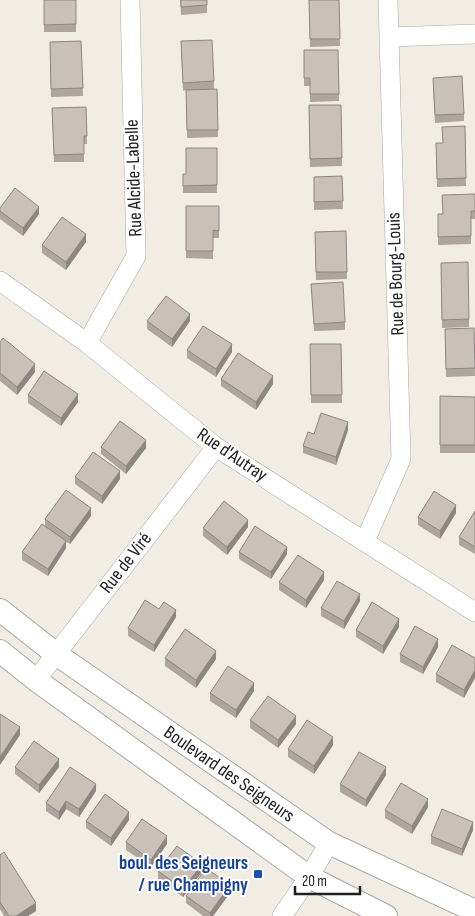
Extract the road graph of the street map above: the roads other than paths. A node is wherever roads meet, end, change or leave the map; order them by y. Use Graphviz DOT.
graph roads {
  1 [pos="130,0"];
  2 [pos="388,0"];
  3 [pos="475,34"];
  4 [pos="389,37"];
  5 [pos="0,281"];
  6 [pos="87,343"];
  7 [pos="216,447"];
  8 [pos="364,541"];
  9 [pos="0,610"];
  10 [pos="475,612"];
  11 [pos="0,651"];
  12 [pos="56,654"];
  13 [pos="36,680"];
  14 [pos="329,843"];
  15 [pos="309,877"];
  16 [pos="475,912"];
  17 [pos="282,916"];
  18 [pos="386,916"];
  1 -- 6 [label="street, Rue Alcide-Labelle"];
  2 -- 4 [label="street, Rue de Bourg-Louis"];
  3 -- 4 [label="street"];
  4 -- 8 [label="street, Rue de Bourg-Louis"];
  5 -- 6 [label="street, Rue d'Autray"];
  6 -- 7 [label="street, Rue d'Autray"];
  7 -- 8 [label="street, Rue d'Autray"];
  7 -- 12 [label="street, Rue de Viré"];
  8 -- 10 [label="street, Rue d'Autray"];
  9 -- 12 [label="street, Boulevard des Seigneurs"];
  11 -- 13 [label="street, Boulevard des Seigneurs"];
  12 -- 13 [label="street, Rue de Viré"];
  12 -- 14 [label="street, Boulevard des Seigneurs"];
  13 -- 15 [label="street, Boulevard des Seigneurs"];
  14 -- 15 [label="street"];
  14 -- 16 [label="street, Boulevard des Seigneurs"];
  15 -- 17 [label="street"];
  15 -- 18 [label="street, Boulevard des Seigneurs"];
}
